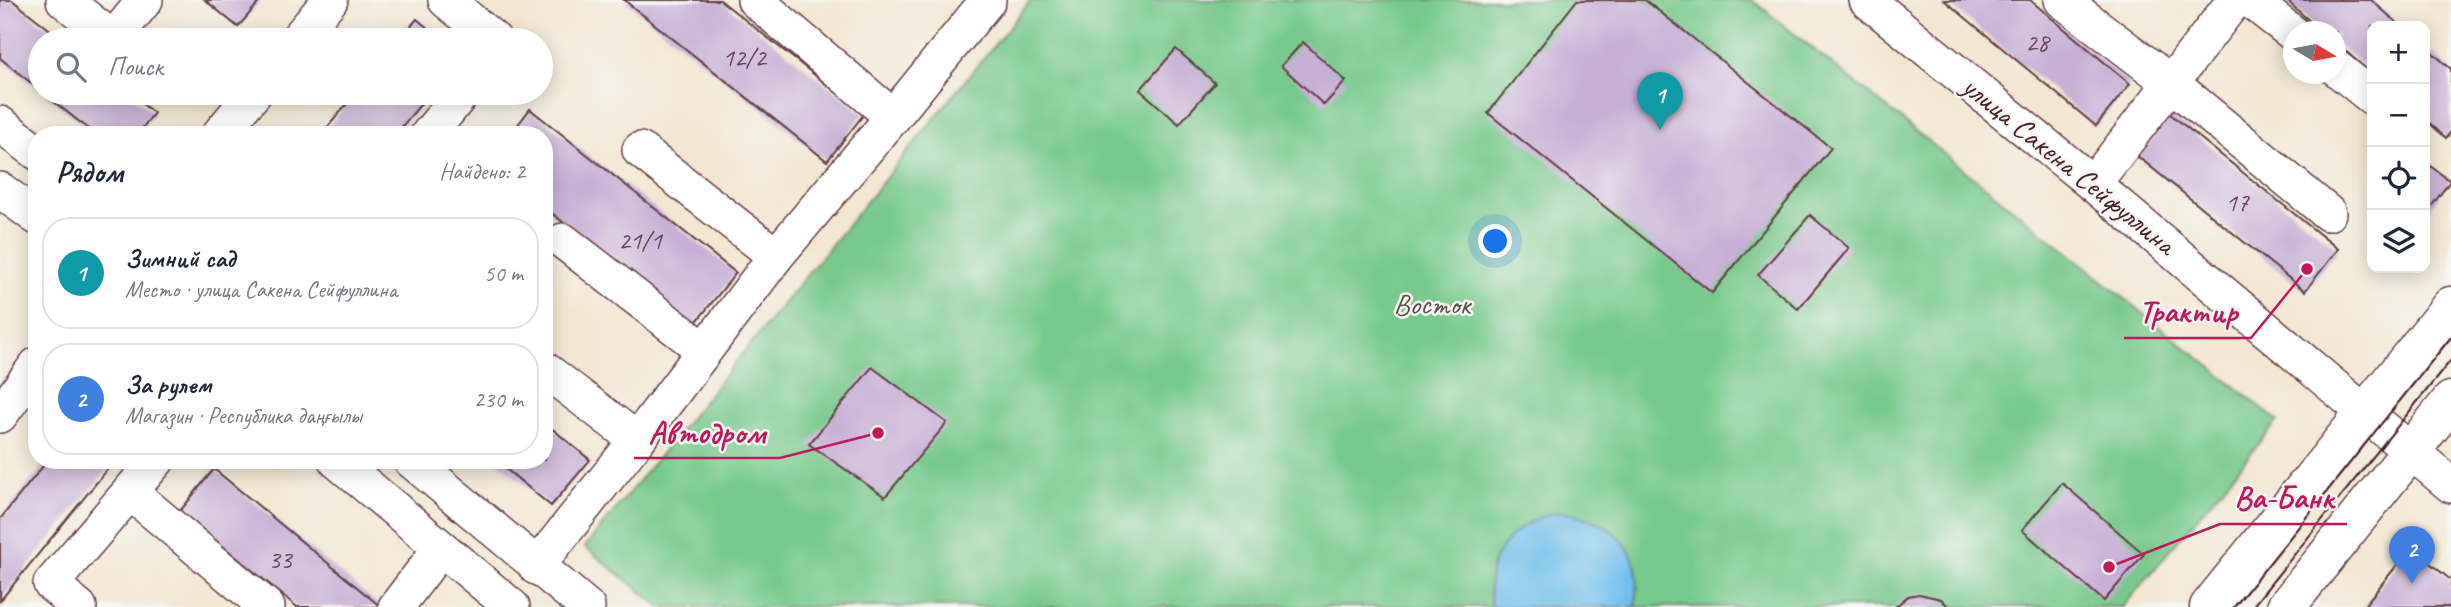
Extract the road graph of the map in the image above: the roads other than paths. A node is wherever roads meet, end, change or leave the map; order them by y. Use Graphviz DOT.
graph roads {
  1 [pos="64,0"];
  2 [pos="145,0"];
  3 [pos="330,0"];
  4 [pos="446,0"];
  5 [pos="755,0"];
  6 [pos="1867,0"];
  7 [pos="2062,0"];
  8 [pos="2235,0"];
  9 [pos="2250,0"];
  10 [pos="982,2"];
  11 [pos="2283,26"];
  12 [pos="99,28"];
  13 [pos="123,28"];
  14 [pos="307,28"];
  15 [pos="480,28"];
  16 [pos="2346,76"];
  17 [pos="2171,83"];
  18 [pos="2367,93"];
  19 [pos="244,105"];
  20 [pos="452,105"];
  21 [pos="893,117"];
  22 [pos="0,124"];
  23 [pos="226,126"];
  24 [pos="435,126"];
  25 [pos="28,145"];
  26 [pos="640,150"];
  27 [pos="2093,184"];
  28 [pos="0,190"];
  29 [pos="28,210"];
  30 [pos="2328,213"];
  31 [pos="563,240"];
  32 [pos="776,256"];
  33 [pos="2451,306"];
  34 [pos="704,350"];
  35 [pos="553,376"];
  36 [pos="28,377"];
  37 [pos="2451,401"];
  38 [pos="2366,413"];
  39 [pos="0,415"];
  40 [pos="637,440"];
  41 [pos="2411,453"];
  42 [pos="150,469"];
  43 [pos="347,469"];
  44 [pos="422,469"];
  45 [pos="2451,485"];
  46 [pos="130,492"];
  47 [pos="440,548"];
  48 [pos="536,567"];
  49 [pos="79,607"];
  50 [pos="267,607"];
  51 [pos="396,607"];
  52 [pos="512,607"];
  53 [pos="587,607"];
  54 [pos="2209,607"];
  55 [pos="2286,607"];
  1 -- 12 [label="street"];
  2 -- 13 [label="street"];
  3 -- 14 [label="street"];
  4 -- 15 [label="street"];
  5 -- 21 [label="street"];
  6 -- 27 [label="street, улица Сакена Сейфуллина"];
  7 -- 17 [label="street"];
  8 -- 17 [label="street"];
  9 -- 11 [label="street"];
  10 -- 21 [label="street"];
  16 -- 18 [label="street"];
  17 -- 27 [label="street"];
  17 -- 30 [label="street"];
  19 -- 23 [label="street"];
  20 -- 24 [label="street"];
  21 -- 32 [label="street"];
  22 -- 25 [label="street"];
  26 -- 32 [label="street"];
  27 -- 38 [label="street, улица Сакена Сейфуллина"];
  28 -- 29 [label="street"];
  31 -- 34 [label="street"];
  32 -- 34 [label="street"];
  33 -- 38 [label="main road"];
  34 -- 40 [label="street"];
  35 -- 40 [label="street"];
  36 -- 39 [label="street"];
  37 -- 41 [label="main road"];
  38 -- 41 [label="street, улица Сакена Сейфуллина"];
  38 -- 54 [label="main road"];
  40 -- 48 [label="street"];
  41 -- 45 [label="street"];
  41 -- 55 [label="main road"];
  42 -- 46 [label="street"];
  43 -- 47 [label="street"];
  44 -- 48 [label="street"];
  46 -- 49 [label="street"];
  46 -- 50 [label="street"];
  47 -- 51 [label="street"];
  47 -- 52 [label="street"];
  48 -- 53 [label="street"];
}
